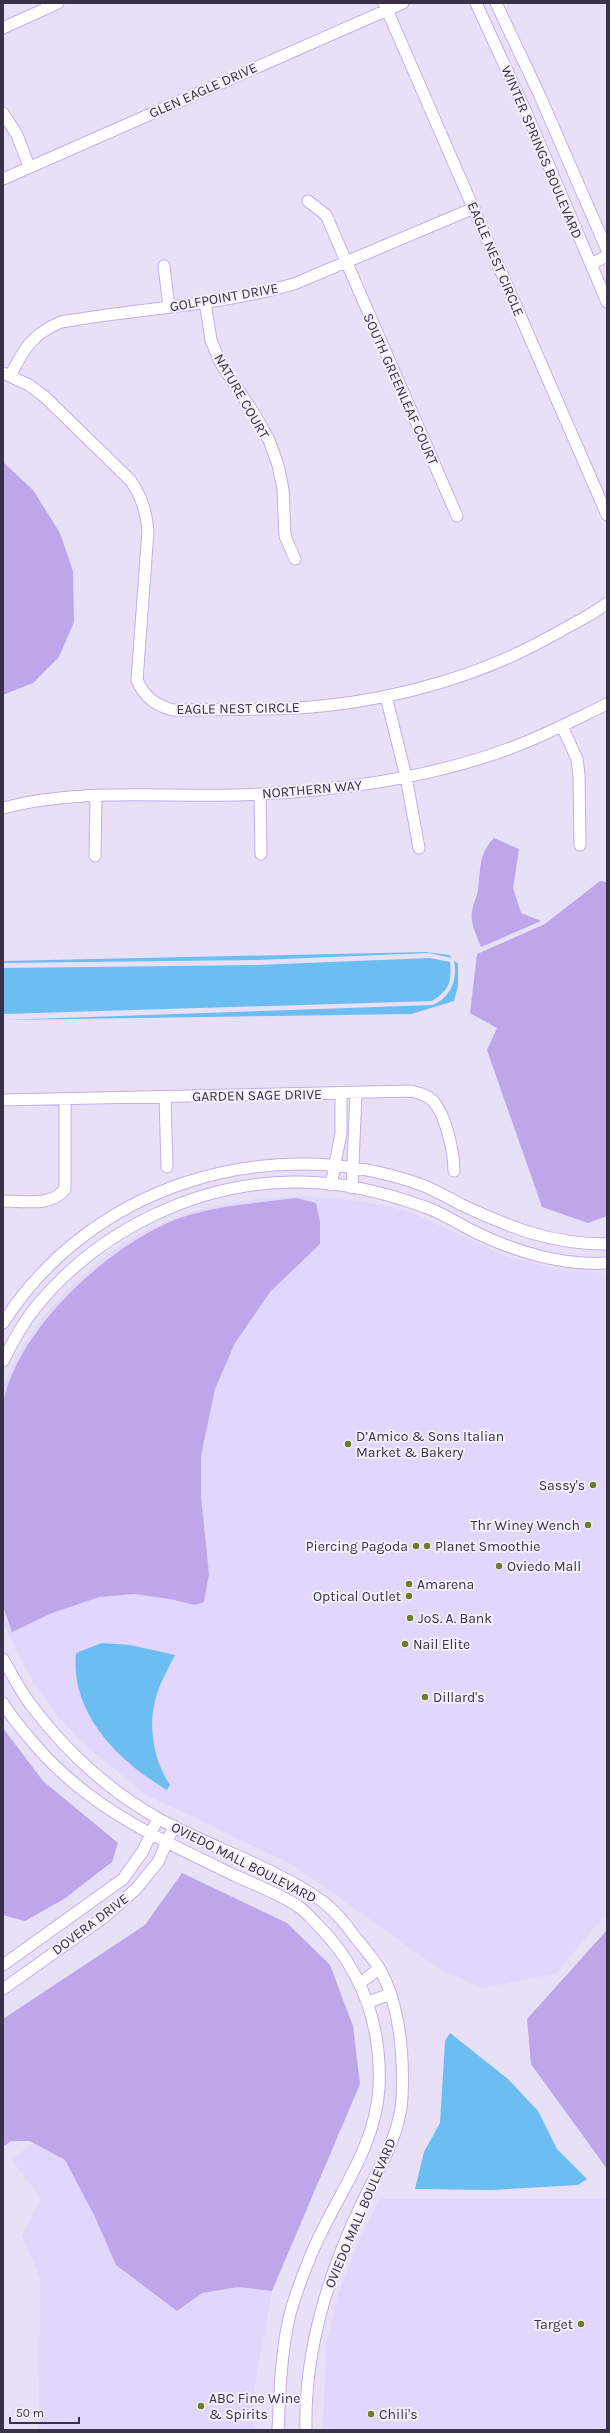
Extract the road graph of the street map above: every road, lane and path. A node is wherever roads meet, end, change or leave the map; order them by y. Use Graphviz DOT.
graph roads {
  1 [pos="58,3"];
  2 [pos="403,3"];
  3 [pos="476,3"];
  4 [pos="496,3"];
  5 [pos="386,6"];
  6 [pos="3,28"];
  7 [pos="3,113"];
  8 [pos="29,166"];
  9 [pos="3,179"];
  10 [pos="308,201"];
  11 [pos="474,208"];
  12 [pos="607,250"];
  13 [pos="607,256"];
  14 [pos="346,262"];
  15 [pos="591,264"];
  16 [pos="164,266"];
  17 [pos="205,302"];
  18 [pos="607,302"];
  19 [pos="170,307"];
  20 [pos="7,374"];
  21 [pos="607,515"];
  22 [pos="457,516"];
  23 [pos="295,559"];
  24 [pos="607,603"];
  25 [pos="386,696"];
  26 [pos="607,704"];
  27 [pos="562,726"];
  28 [pos="406,777"];
  29 [pos="260,794"];
  30 [pos="96,795"];
  31 [pos="3,808"];
  32 [pos="580,845"];
  33 [pos="419,848"];
  34 [pos="261,854"];
  35 [pos="95,856"];
  36 [pos="356,1092"];
  37 [pos="341,1093"];
  38 [pos="165,1097"];
  39 [pos="65,1099"];
  40 [pos="3,1100"];
  41 [pos="341,1133"];
  42 [pos="355,1135"];
  43 [pos="335,1165"];
  44 [pos="166,1167"];
  45 [pos="352,1168"];
  46 [pos="454,1171"];
  47 [pos="331,1185"];
  48 [pos="352,1188"];
  49 [pos="3,1201"];
  50 [pos="607,1244"];
  51 [pos="607,1264"];
  52 [pos="3,1323"];
  53 [pos="3,1361"];
  54 [pos="3,1659"];
  55 [pos="3,1703"];
  56 [pos="158,1818"];
  57 [pos="174,1826"];
  58 [pos="150,1835"];
  59 [pos="167,1842"];
  60 [pos="3,1965"];
  61 [pos="379,1969"];
  62 [pos="361,1982"];
  63 [pos="3,1989"];
  64 [pos="391,1994"];
  65 [pos="368,2002"];
  66 [pos="278,2430"];
  67 [pos="306,2430"];
  1 -- 6 [label="street"];
  2 -- 5 [label="street, GLEN EAGLE DRIVE"];
  3 -- 15 [label="street, WINTER SPRINGS BOULEVARD"];
  4 -- 12 [label="street, WINTER SPRINGS BOULEVARD"];
  5 -- 8 [label="street, GLEN EAGLE DRIVE"];
  5 -- 11 [label="street, EAGLE NEST CIRCLE"];
  7 -- 8 [label="street"];
  8 -- 9 [label="street, GLEN EAGLE DRIVE"];
  10 -- 14 [label="street, SOUTH GREENLEAF COURT"];
  11 -- 14 [label="street, GOLFPOINT DRIVE"];
  11 -- 21 [label="street, EAGLE NEST CIRCLE"];
  13 -- 15 [label="street"];
  14 -- 17 [label="street, GOLFPOINT DRIVE"];
  14 -- 22 [label="street, SOUTH GREENLEAF COURT"];
  15 -- 18 [label="street, WINTER SPRINGS BOULEVARD"];
  16 -- 19 [label="street"];
  17 -- 19 [label="street, GOLFPOINT DRIVE"];
  17 -- 23 [label="street, NATURE COURT"];
  19 -- 20 [label="street, GOLFPOINT DRIVE"];
  20 -- 25 [label="street, EAGLE NEST CIRCLE"];
  24 -- 25 [label="street, EAGLE NEST CIRCLE"];
  25 -- 28 [label="street"];
  26 -- 27 [label="street, NORTHERN WAY"];
  27 -- 28 [label="street, NORTHERN WAY"];
  27 -- 32 [label="street"];
  28 -- 29 [label="street, NORTHERN WAY"];
  28 -- 33 [label="street"];
  29 -- 30 [label="street, NORTHERN WAY"];
  29 -- 34 [label="street"];
  30 -- 31 [label="street, NORTHERN WAY"];
  30 -- 35 [label="street"];
  36 -- 37 [label="street, GARDEN SAGE DRIVE"];
  36 -- 42 [label="street"];
  36 -- 46 [label="street, GARDEN SAGE DRIVE"];
  37 -- 38 [label="street, GARDEN SAGE DRIVE"];
  37 -- 41 [label="street"];
  38 -- 39 [label="street, GARDEN SAGE DRIVE"];
  38 -- 44 [label="street"];
  39 -- 40 [label="street, GARDEN SAGE DRIVE"];
  39 -- 49 [label="street"];
  41 -- 42 [label="street"];
  41 -- 43 [label="street"];
  42 -- 45 [label="street"];
  43 -- 45 [label="street"];
  43 -- 47 [label="street"];
  43 -- 52 [label="street"];
  45 -- 48 [label="street"];
  45 -- 50 [label="street"];
  47 -- 48 [label="street"];
  47 -- 53 [label="street"];
  48 -- 51 [label="street"];
  54 -- 56 [label="street, OVIEDO MALL BOULEVARD"];
  55 -- 58 [label="street, OVIEDO MALL BOULEVARD"];
  56 -- 57 [label="street, OVIEDO MALL BOULEVARD"];
  56 -- 58 [label="street, DOVERA DRIVE"];
  57 -- 59 [label="street, DOVERA DRIVE"];
  57 -- 61 [label="street, OVIEDO MALL BOULEVARD"];
  58 -- 59 [label="street, OVIEDO MALL BOULEVARD"];
  58 -- 60 [label="street, DOVERA DRIVE"];
  59 -- 62 [label="street, OVIEDO MALL BOULEVARD"];
  59 -- 63 [label="street, DOVERA DRIVE"];
  61 -- 62 [label="street"];
  61 -- 64 [label="street, OVIEDO MALL BOULEVARD"];
  62 -- 65 [label="street, OVIEDO MALL BOULEVARD"];
  64 -- 65 [label="street"];
  64 -- 67 [label="street, OVIEDO MALL BOULEVARD"];
  65 -- 66 [label="street, OVIEDO MALL BOULEVARD"];
}
